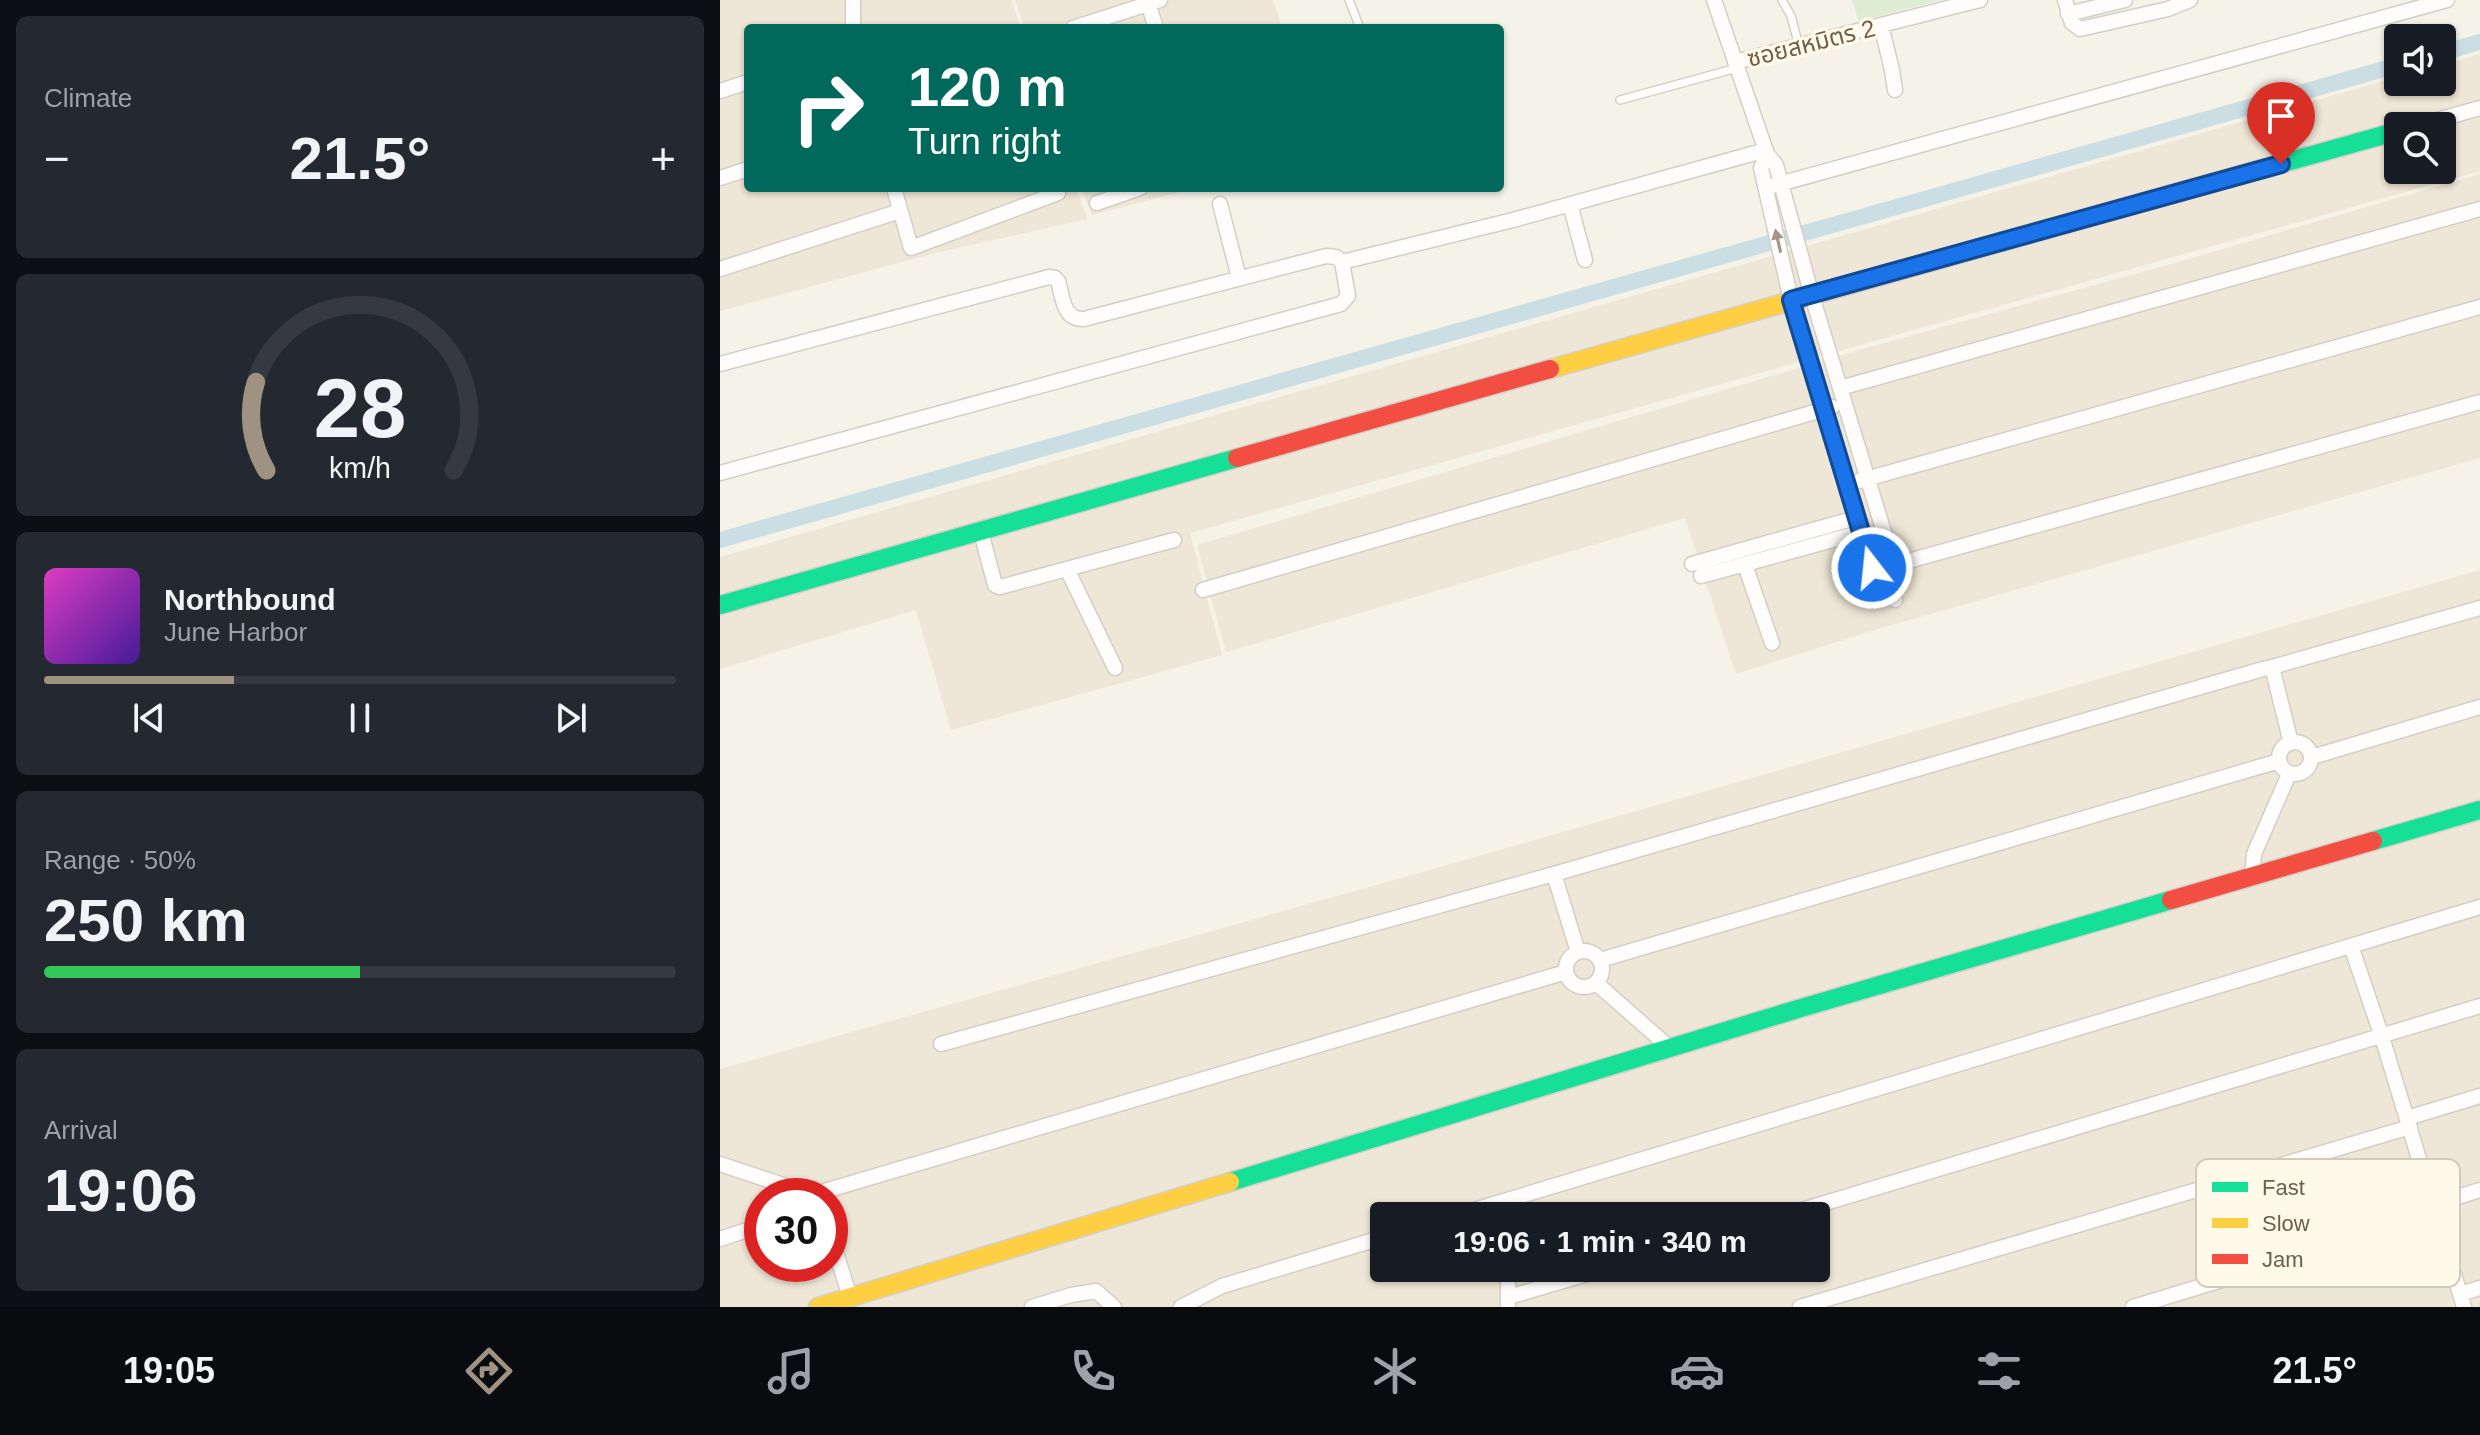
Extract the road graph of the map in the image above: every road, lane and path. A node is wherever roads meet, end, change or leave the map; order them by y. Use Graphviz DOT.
graph roads {
  1 [pos="853,0"];
  2 [pos="1349,0"];
  3 [pos="1714,0"];
  4 [pos="1782,0"];
  5 [pos="1980,0"];
  6 [pos="2125,0"];
  7 [pos="2190,0"];
  8 [pos="2447,0"];
  9 [pos="1152,1"];
  10 [pos="2066,7"];
  11 [pos="853,24"];
  12 [pos="1085,24"];
  13 [pos="1155,24"];
  14 [pos="1358,24"];
  15 [pos="1881,25"];
  16 [pos="1799,46"];
  17 [pos="1736,65"];
  18 [pos="744,83"];
  19 [pos="1895,90"];
  20 [pos="720,91"];
  21 [pos="1620,100"];
  22 [pos="2480,108"];
  23 [pos="2456,115"];
  24 [pos="2384,135"];
  25 [pos="1766,152"];
  26 [pos="744,170"];
  27 [pos="720,178"];
  28 [pos="1773,186"];
  29 [pos="895,192"];
  30 [pos="1129,192"];
  31 [pos="1058,193"];
  32 [pos="1097,203"];
  33 [pos="1220,204"];
  34 [pos="1570,204"];
  35 [pos="2480,209"];
  36 [pos="900,211"];
  37 [pos="1585,260"];
  38 [pos="1342,262"];
  39 [pos="720,269"];
  40 [pos="1239,278"];
  41 [pos="1812,296"];
  42 [pos="1791,300"];
  43 [pos="2480,307"];
  44 [pos="720,364"];
  45 [pos="1840,388"];
  46 [pos="2480,402"];
  47 [pos="1844,403"];
  48 [pos="1824,409"];
  49 [pos="720,473"];
  50 [pos="1868,478"];
  51 [pos="1847,484"];
  52 [pos="1859,525"];
  53 [pos="981,532"];
  54 [pos="1174,540"];
  55 [pos="1692,564"];
  56 [pos="1745,565"];
  57 [pos="1067,569"];
  58 [pos="1890,570"];
  59 [pos="1701,576"];
  60 [pos="1203,590"];
  61 [pos="1895,600"];
  62 [pos="720,605"];
  63 [pos="2480,608"];
  64 [pos="1772,643"];
  65 [pos="2272,667"];
  66 [pos="1115,668"];
  67 [pos="2480,707"];
  68 [pos="2291,743"];
  69 [pos="2312,757"];
  70 [pos="2279,761"];
  71 [pos="2289,774"];
  72 [pos="2480,810"];
  73 [pos="1554,874"];
  74 [pos="2252,876"];
  75 [pos="2480,907"];
  76 [pos="2351,946"];
  77 [pos="1578,952"];
  78 [pos="1600,960"];
  79 [pos="1566,972"];
  80 [pos="1596,983"];
  81 [pos="2480,1006"];
  82 [pos="2382,1037"];
  83 [pos="941,1044"];
  84 [pos="1670,1048"];
  85 [pos="2480,1096"];
  86 [pos="2409,1122"];
  87 [pos="2287,1159"];
  88 [pos="2420,1159"];
  89 [pos="720,1164"];
  90 [pos="757,1178"];
  91 [pos="848,1186"];
  92 [pos="2196,1187"];
  93 [pos="2480,1190"];
  94 [pos="2460,1199"];
  95 [pos="1524,1202"];
  96 [pos="1829,1202"];
  97 [pos="744,1231"];
  98 [pos="720,1239"];
  99 [pos="1370,1241"];
  100 [pos="845,1282"];
  101 [pos="1566,1282"];
  102 [pos="2196,1287"];
  103 [pos="2480,1288"];
  104 [pos="850,1297"];
  105 [pos="2462,1301"];
  106 [pos="1508,1302"];
  107 [pos="818,1307"];
  108 [pos="1032,1307"];
  109 [pos="1114,1307"];
  110 [pos="1181,1307"];
  111 [pos="1800,1307"];
  112 [pos="2133,1307"];
  1 -- 11 [label="street"];
  2 -- 14 [label="lane"];
  3 -- 17 [label="street"];
  4 -- 16 [label="lane"];
  5 -- 15 [label="street, ซอยสหมิตร 2"];
  6 -- 10 [label="street"];
  7 -- 10 [label="street"];
  8 -- 28 [label="street"];
  9 -- 12 [label="street"];
  9 -- 13 [label="street"];
  15 -- 16 [label="street, ซอยสหมิตร 2"];
  15 -- 19 [label="street"];
  16 -- 17 [label="street, ซอยสหมิตร 2"];
  17 -- 21 [label="lane"];
  17 -- 25 [label="street"];
  18 -- 20 [label="street"];
  22 -- 23 [label="street"];
  24 -- 41 [label="street"];
  25 -- 28 [label="street"];
  25 -- 34 [label="street"];
  26 -- 27 [label="street"];
  28 -- 41 [label="street"];
  42 -- 28 [label="street, one-way"];
  29 -- 36 [label="street"];
  30 -- 32 [label="street"];
  31 -- 36 [label="street"];
  33 -- 40 [label="street"];
  34 -- 37 [label="street"];
  34 -- 38 [label="street"];
  35 -- 45 [label="street"];
  36 -- 39 [label="street"];
  38 -- 40 [label="street"];
  38 -- 49 [label="street"];
  40 -- 44 [label="street"];
  41 -- 42 [label="street"];
  41 -- 45 [label="street"];
  42 -- 48 [label="street"];
  42 -- 53 [label="street"];
  43 -- 50 [label="street"];
  45 -- 47 [label="street"];
  46 -- 58 [label="street"];
  47 -- 48 [label="street"];
  47 -- 50 [label="street"];
  48 -- 51 [label="street"];
  48 -- 60 [label="street"];
  50 -- 51 [label="street"];
  50 -- 58 [label="street"];
  51 -- 52 [label="street"];
  52 -- 55 [label="street"];
  52 -- 56 [label="street"];
  52 -- 58 [label="street"];
  53 -- 57 [label="street"];
  53 -- 62 [label="street"];
  54 -- 57 [label="street"];
  56 -- 59 [label="street"];
  56 -- 64 [label="street"];
  57 -- 66 [label="street"];
  58 -- 61 [label="street"];
  63 -- 65 [label="street"];
  65 -- 68 [label="street"];
  65 -- 73 [label="street"];
  67 -- 69 [label="street"];
  68 -- 69 [label="street"];
  68 -- 70 [label="street"];
  69 -- 71 [label="street"];
  70 -- 71 [label="street"];
  70 -- 78 [label="street"];
  71 -- 74 [label="street"];
  72 -- 74 [label="street"];
  73 -- 77 [label="street"];
  73 -- 83 [label="street"];
  74 -- 84 [label="street"];
  75 -- 76 [label="street"];
  76 -- 82 [label="street"];
  76 -- 95 [label="street"];
  77 -- 78 [label="street"];
  77 -- 79 [label="street"];
  78 -- 80 [label="street"];
  79 -- 80 [label="street"];
  79 -- 91 [label="street"];
  80 -- 84 [label="street"];
  81 -- 82 [label="street"];
  82 -- 86 [label="street"];
  82 -- 96 [label="street"];
  84 -- 104 [label="street"];
  85 -- 86 [label="street"];
  86 -- 87 [label="street"];
  86 -- 88 [label="street"];
  89 -- 90 [label="street"];
  92 -- 111 [label="street"];
  93 -- 94 [label="street"];
  97 -- 98 [label="street"];
  99 -- 110 [label="street"];
  100 -- 104 [label="street"];
  101 -- 106 [label="street"];
  102 -- 112 [label="street"];
  103 -- 105 [label="street"];
  104 -- 107 [label="street"];
  108 -- 109 [label="street"];
}
